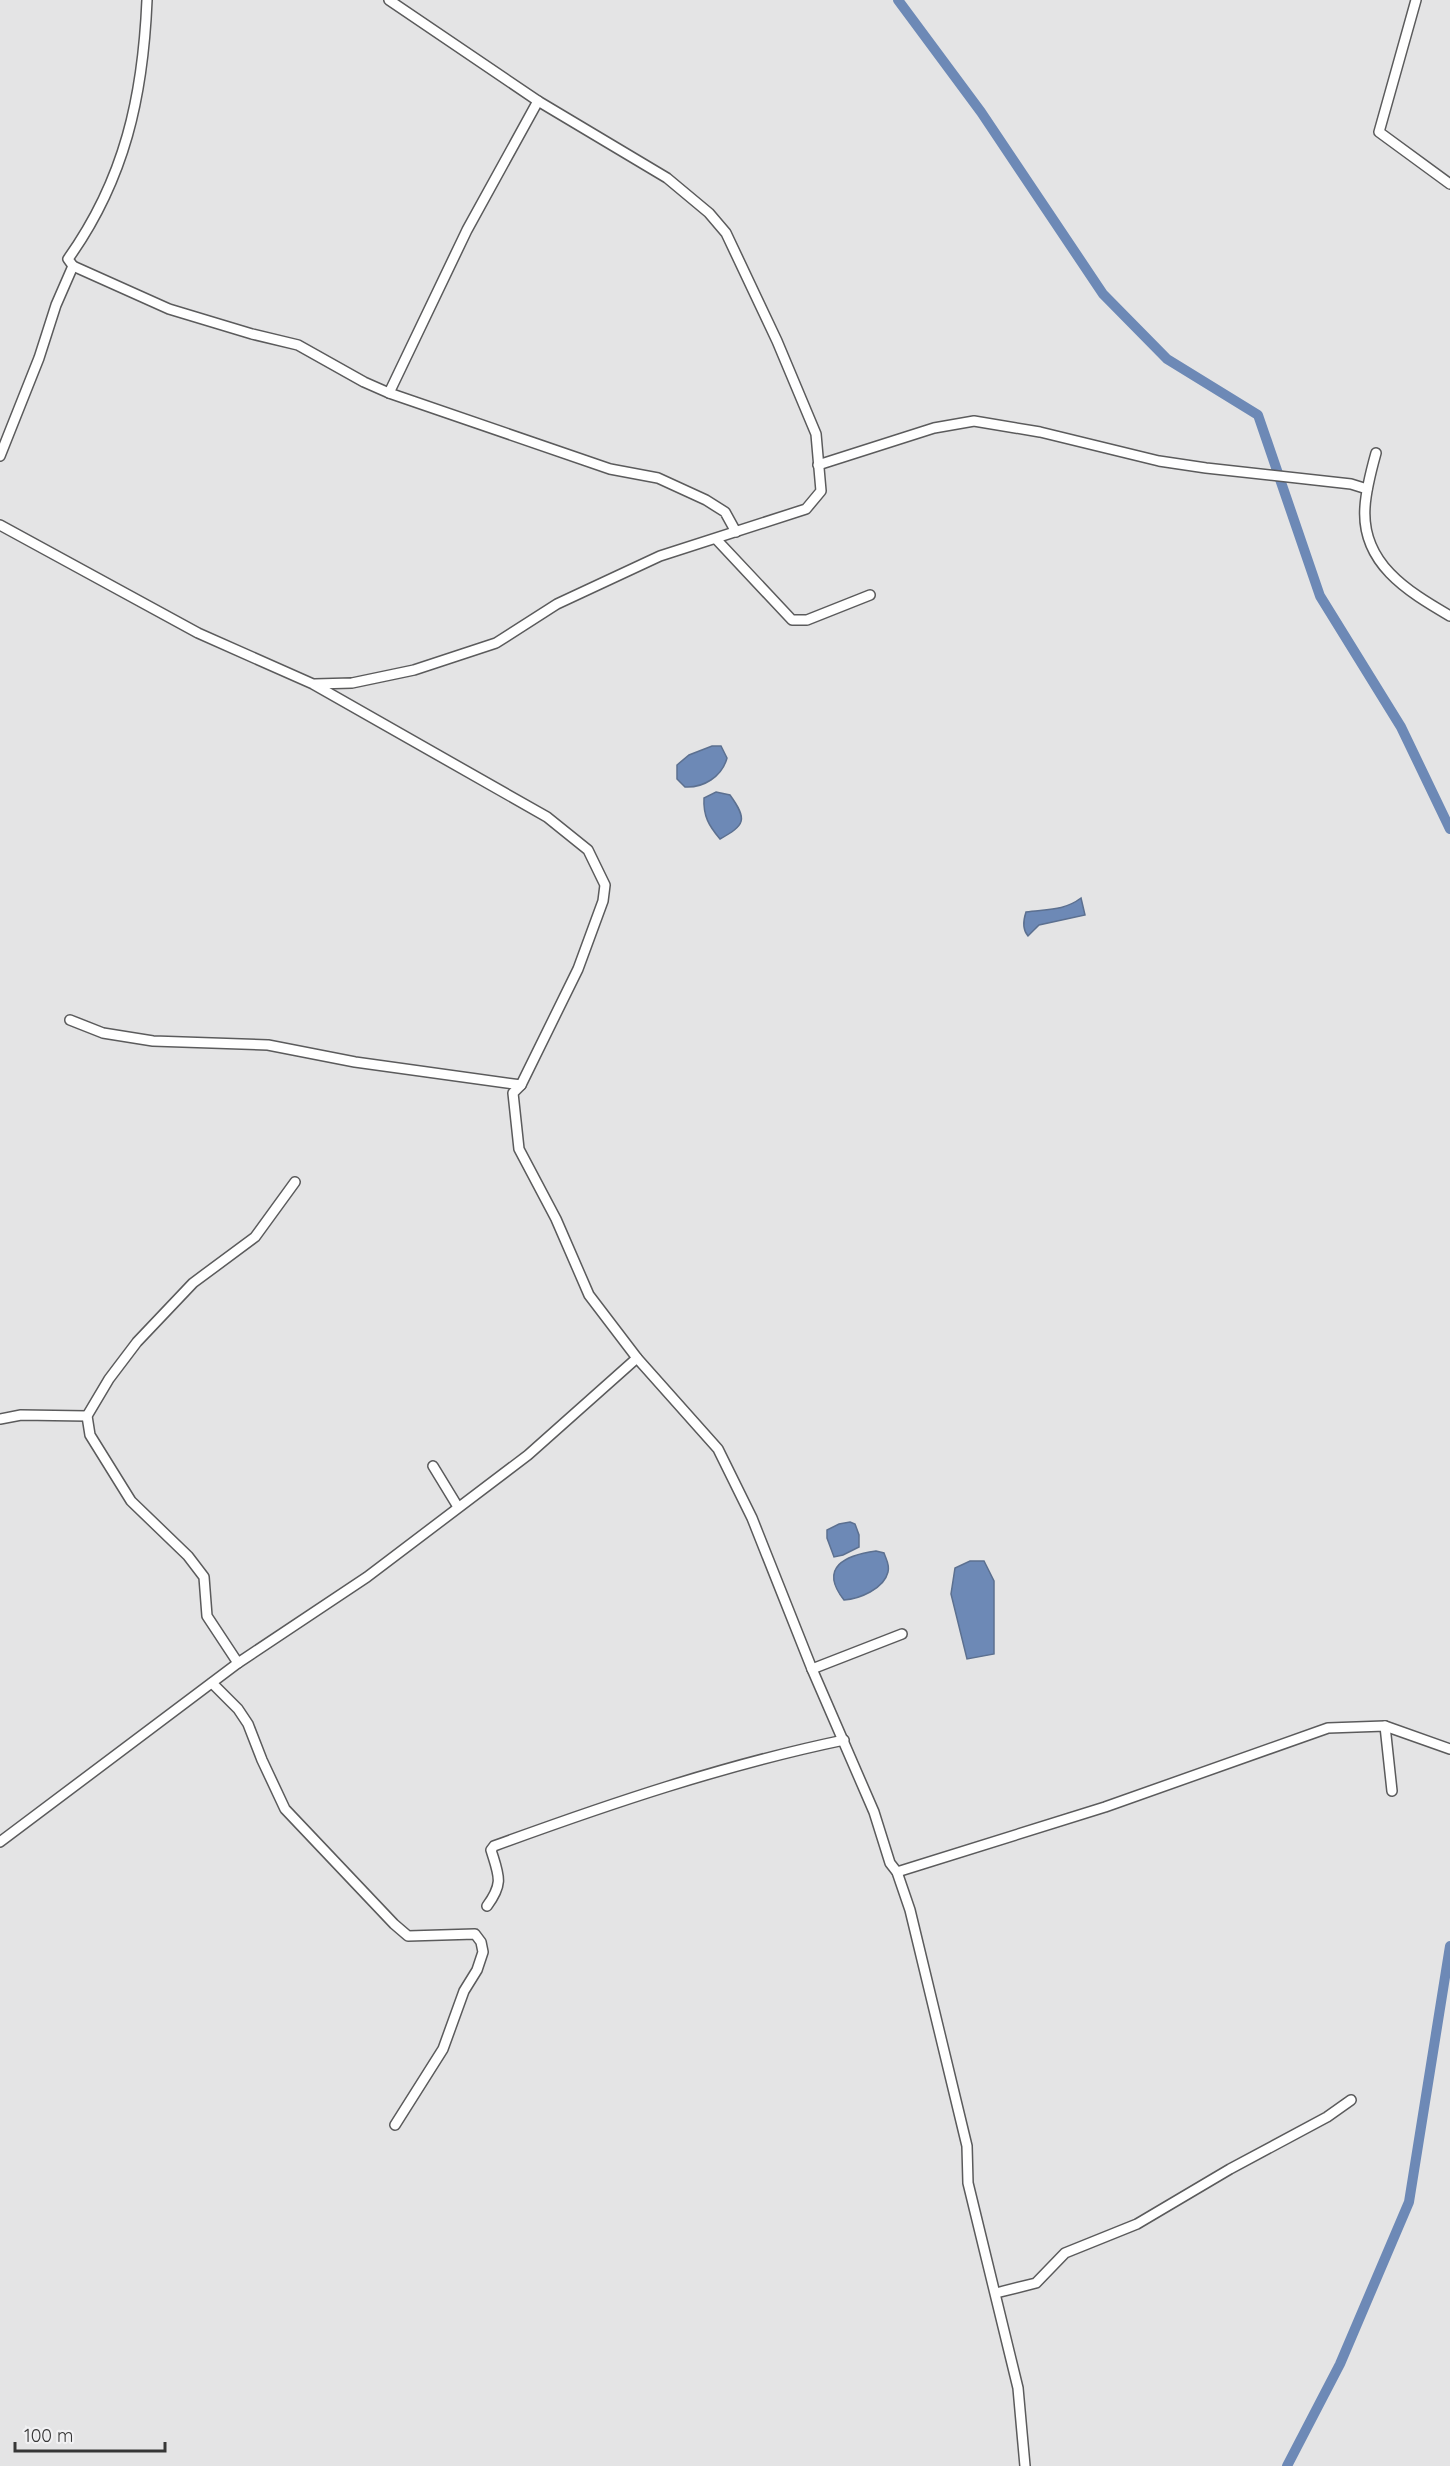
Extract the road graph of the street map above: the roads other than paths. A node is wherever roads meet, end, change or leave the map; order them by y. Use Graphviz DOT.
graph roads {
  1 [pos="147,0"];
  2 [pos="389,0"];
  3 [pos="1416,0"];
  4 [pos="538,101"];
  5 [pos="1450,184"];
  6 [pos="72,266"];
  7 [pos="390,393"];
  8 [pos="1376,453"];
  9 [pos="0,456"];
  10 [pos="818,465"];
  11 [pos="1367,489"];
  12 [pos="0,525"];
  13 [pos="736,532"];
  14 [pos="716,539"];
  15 [pos="870,596"];
  16 [pos="1450,616"];
  17 [pos="313,684"];
  18 [pos="70,1020"];
  19 [pos="521,1085"];
  20 [pos="296,1182"];
  21 [pos="637,1358"];
  22 [pos="87,1416"];
  23 [pos="0,1419"];
  24 [pos="433,1466"];
  25 [pos="458,1507"];
  26 [pos="902,1634"];
  27 [pos="238,1663"];
  28 [pos="813,1669"];
  29 [pos="212,1683"];
  30 [pos="1385,1726"];
  31 [pos="844,1740"];
  32 [pos="1450,1749"];
  33 [pos="1392,1791"];
  34 [pos="0,1842"];
  35 [pos="897,1872"];
  36 [pos="487,1906"];
  37 [pos="1352,2100"];
  38 [pos="395,2125"];
  39 [pos="996,2293"];
  40 [pos="1025,2466"];
  1 -- 6 [label="street"];
  2 -- 4 [label="street"];
  3 -- 5 [label="street"];
  4 -- 7 [label="street"];
  4 -- 10 [label="street"];
  6 -- 7 [label="street"];
  6 -- 9 [label="street"];
  7 -- 13 [label="street"];
  8 -- 11 [label="street"];
  10 -- 11 [label="street"];
  10 -- 13 [label="street"];
  11 -- 16 [label="street"];
  12 -- 17 [label="street"];
  13 -- 14 [label="street"];
  14 -- 15 [label="street"];
  14 -- 17 [label="street"];
  17 -- 19 [label="street"];
  18 -- 19 [label="street"];
  19 -- 21 [label="street"];
  20 -- 22 [label="street"];
  21 -- 25 [label="street"];
  21 -- 28 [label="street"];
  22 -- 23 [label="street"];
  22 -- 27 [label="street"];
  24 -- 25 [label="street"];
  25 -- 27 [label="street"];
  26 -- 28 [label="street"];
  27 -- 29 [label="street"];
  28 -- 31 [label="street"];
  29 -- 34 [label="street"];
  29 -- 38 [label="street"];
  30 -- 32 [label="street"];
  30 -- 33 [label="street"];
  30 -- 35 [label="street"];
  31 -- 35 [label="street"];
  31 -- 36 [label="street"];
  35 -- 39 [label="street"];
  37 -- 39 [label="street"];
  39 -- 40 [label="street"];
}
